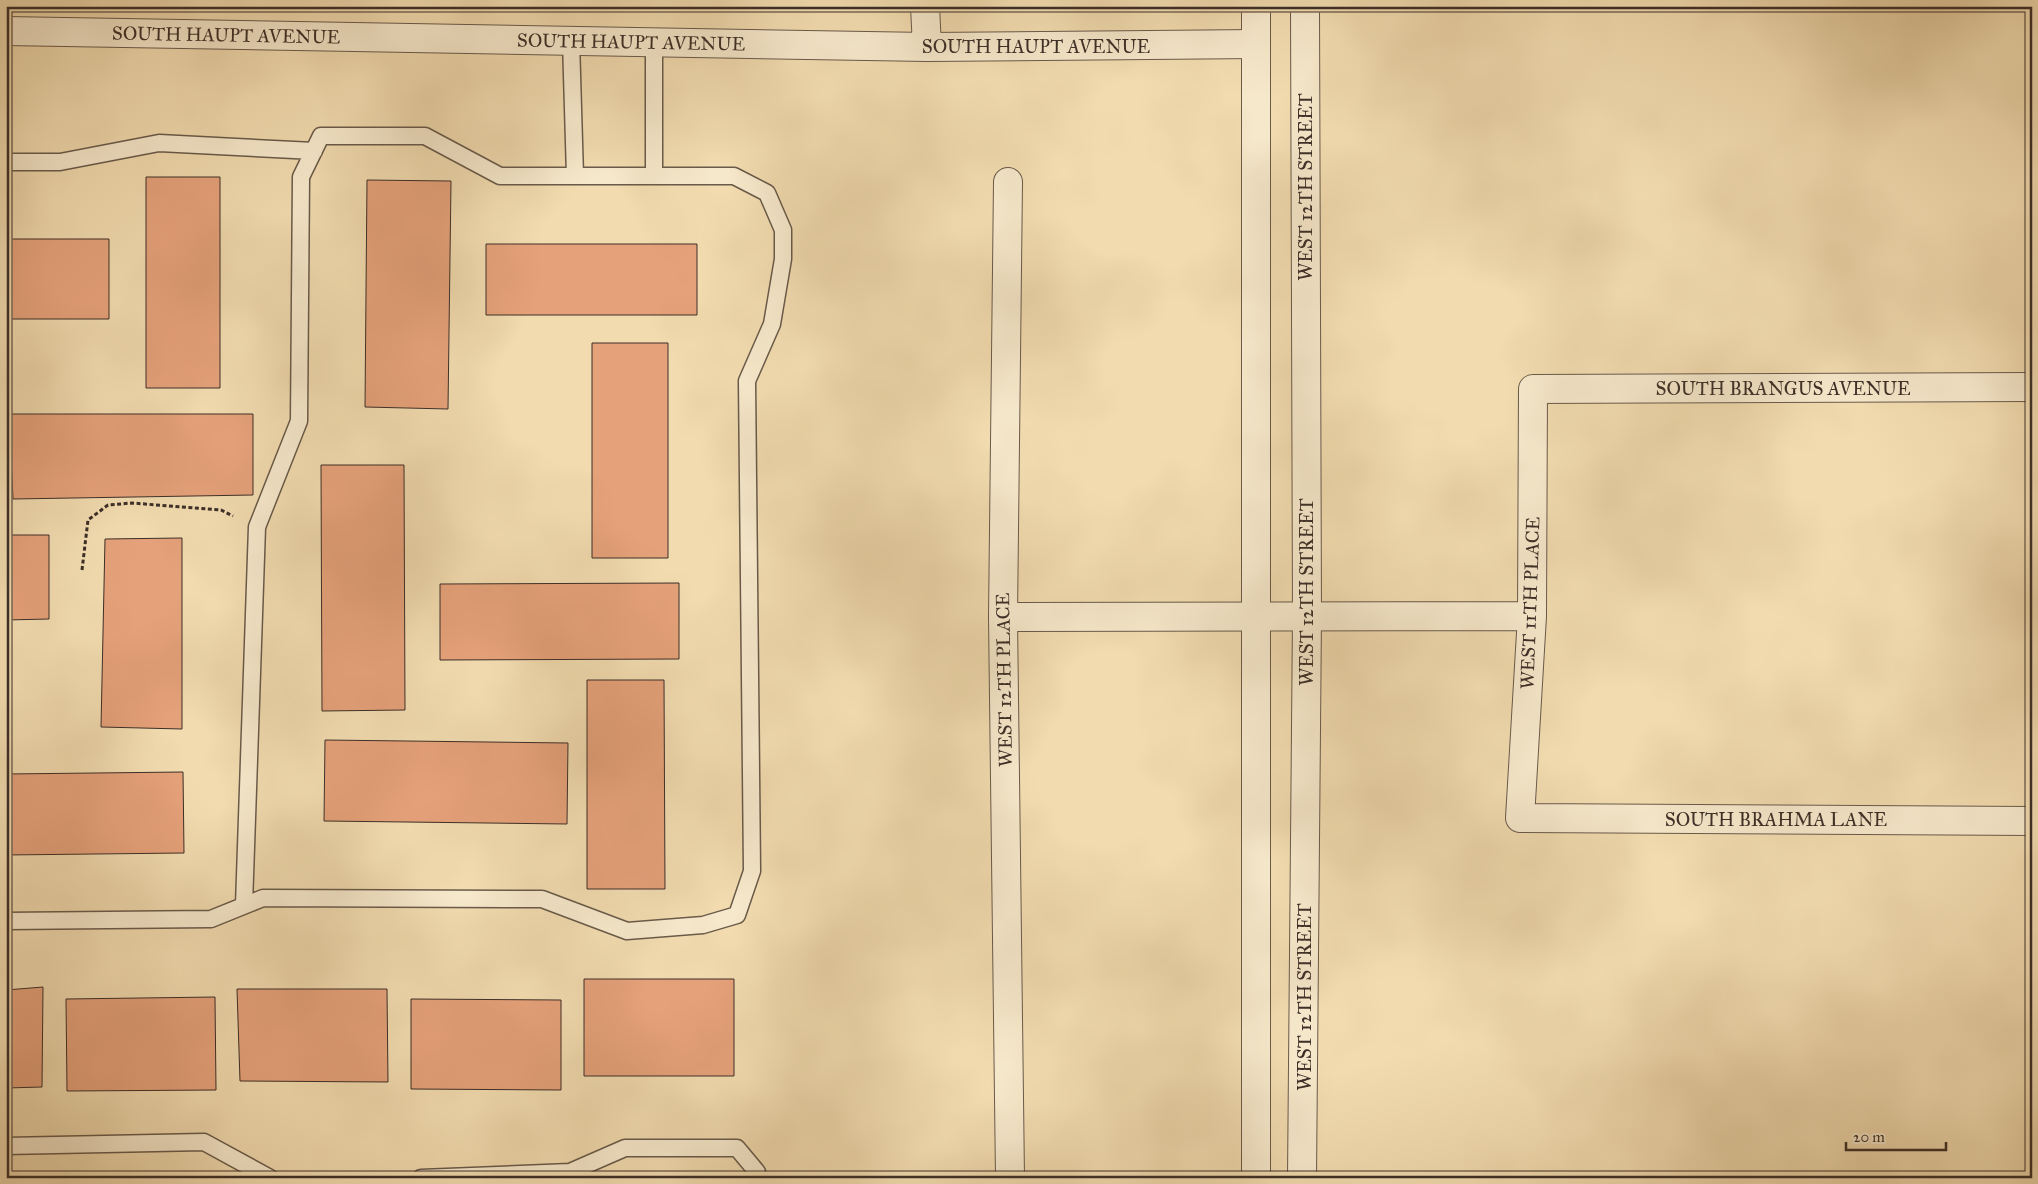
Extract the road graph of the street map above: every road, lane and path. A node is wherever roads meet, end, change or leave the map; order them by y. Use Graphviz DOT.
graph roads {
  1 [pos="924,6"];
  2 [pos="1256,6"];
  3 [pos="1304,6"];
  4 [pos="6,31"];
  5 [pos="571,41"];
  6 [pos="654,43"];
  7 [pos="1256,44"];
  8 [pos="927,47"];
  9 [pos="314,151"];
  10 [pos="6,162"];
  11 [pos="575,176"];
  12 [pos="654,176"];
  13 [pos="1008,182"];
  14 [pos="2032,387"];
  15 [pos="1533,389"];
  16 [pos="256,527"];
  17 [pos="82,570"];
  18 [pos="1256,616"];
  19 [pos="1307,616"];
  20 [pos="1532,616"];
  21 [pos="1003,617"];
  22 [pos="1520,818"];
  23 [pos="2032,821"];
  24 [pos="244,906"];
  25 [pos="6,921"];
  26 [pos="6,1146"];
  27 [pos="252,1173"];
  28 [pos="270,1178"];
  29 [pos="421,1178"];
  30 [pos="757,1178"];
  31 [pos="1010,1178"];
  32 [pos="1256,1178"];
  33 [pos="1302,1178"];
  1 -- 8 [label="street"];
  2 -- 7 [label="street"];
  3 -- 19 [label="street, WEST 12TH STREET"];
  4 -- 5 [label="street, SOUTH HAUPT AVENUE"];
  5 -- 6 [label="street, SOUTH HAUPT AVENUE"];
  5 -- 11 [label="lane"];
  6 -- 8 [label="street, SOUTH HAUPT AVENUE"];
  6 -- 12 [label="lane"];
  7 -- 8 [label="street, SOUTH HAUPT AVENUE"];
  7 -- 18 [label="street"];
  9 -- 10 [label="lane"];
  9 -- 11 [label="lane"];
  9 -- 16 [label="lane"];
  11 -- 12 [label="lane"];
  12 -- 24 [label="lane"];
  13 -- 21 [label="street, WEST 12TH PLACE"];
  14 -- 15 [label="street, SOUTH BRANGUS AVENUE"];
  15 -- 20 [label="street, WEST 11TH PLACE"];
  16 -- 17 [label="path"];
  16 -- 24 [label="lane"];
  18 -- 19 [label="street"];
  18 -- 21 [label="street"];
  18 -- 32 [label="street"];
  19 -- 20 [label="street"];
  19 -- 33 [label="street, WEST 12TH STREET"];
  20 -- 22 [label="street, WEST 11TH PLACE"];
  21 -- 31 [label="street, WEST 12TH PLACE"];
  22 -- 23 [label="street, SOUTH BRAHMA LANE"];
  24 -- 25 [label="lane"];
  26 -- 27 [label="lane"];
  27 -- 28 [label="lane"];
  29 -- 30 [label="lane"];
}
